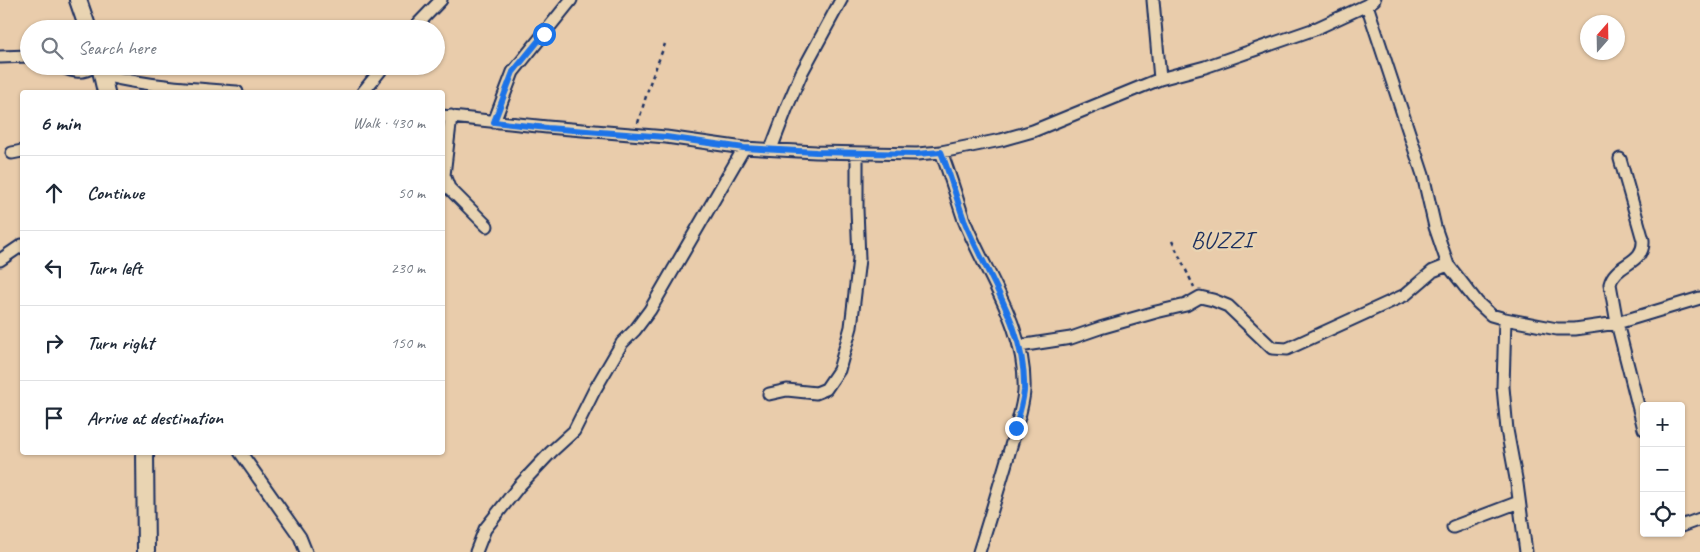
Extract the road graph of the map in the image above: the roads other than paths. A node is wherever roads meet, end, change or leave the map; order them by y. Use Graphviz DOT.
graph roads {
  1 [pos="78,0"];
  2 [pos="441,0"];
  3 [pos="571,0"];
  4 [pos="841,0"];
  5 [pos="1154,0"];
  6 [pos="1370,2"];
  7 [pos="85,20"];
  8 [pos="422,20"];
  9 [pos="20,56"];
  10 [pos="0,57"];
  11 [pos="101,75"];
  12 [pos="113,75"];
  13 [pos="377,75"];
  14 [pos="1160,79"];
  15 [pos="105,90"];
  16 [pos="213,90"];
  17 [pos="365,90"];
  18 [pos="447,116"];
  19 [pos="494,122"];
  20 [pos="744,148"];
  21 [pos="771,149"];
  22 [pos="857,152"];
  23 [pos="941,152"];
  24 [pos="445,155"];
  25 [pos="1620,158"];
  26 [pos="445,178"];
  27 [pos="488,226"];
  28 [pos="20,246"];
  29 [pos="0,260"];
  30 [pos="1448,265"];
  31 [pos="1700,298"];
  32 [pos="1505,319"];
  33 [pos="1617,323"];
  34 [pos="1019,346"];
  35 [pos="769,394"];
  36 [pos="1640,413"];
  37 [pos="145,455"];
  38 [pos="242,455"];
  39 [pos="1519,502"];
  40 [pos="1700,519"];
  41 [pos="1685,525"];
  42 [pos="1454,527"];
  43 [pos="146,552"];
  44 [pos="306,552"];
  45 [pos="476,552"];
  46 [pos="979,552"];
  47 [pos="1526,552"];
  1 -- 7 [label="main road"];
  2 -- 8 [label="street"];
  3 -- 19 [label="street"];
  4 -- 21 [label="street"];
  5 -- 14 [label="street"];
  6 -- 14 [label="street"];
  6 -- 30 [label="street"];
  9 -- 10 [label="street"];
  11 -- 15 [label="main road"];
  12 -- 16 [label="street"];
  13 -- 17 [label="street"];
  14 -- 23 [label="street"];
  18 -- 19 [label="street"];
  18 -- 24 [label="street"];
  19 -- 20 [label="street"];
  20 -- 21 [label="street"];
  20 -- 45 [label="street"];
  21 -- 22 [label="street"];
  22 -- 23 [label="street"];
  22 -- 35 [label="street"];
  23 -- 34 [label="street"];
  25 -- 33 [label="street"];
  26 -- 27 [label="street"];
  28 -- 29 [label="street"];
  30 -- 32 [label="street"];
  30 -- 34 [label="street"];
  31 -- 33 [label="street"];
  32 -- 33 [label="street"];
  32 -- 39 [label="street"];
  33 -- 36 [label="street"];
  34 -- 46 [label="street"];
  37 -- 43 [label="main road"];
  38 -- 44 [label="street"];
  39 -- 42 [label="street"];
  39 -- 47 [label="street"];
  40 -- 41 [label="street"];
}
